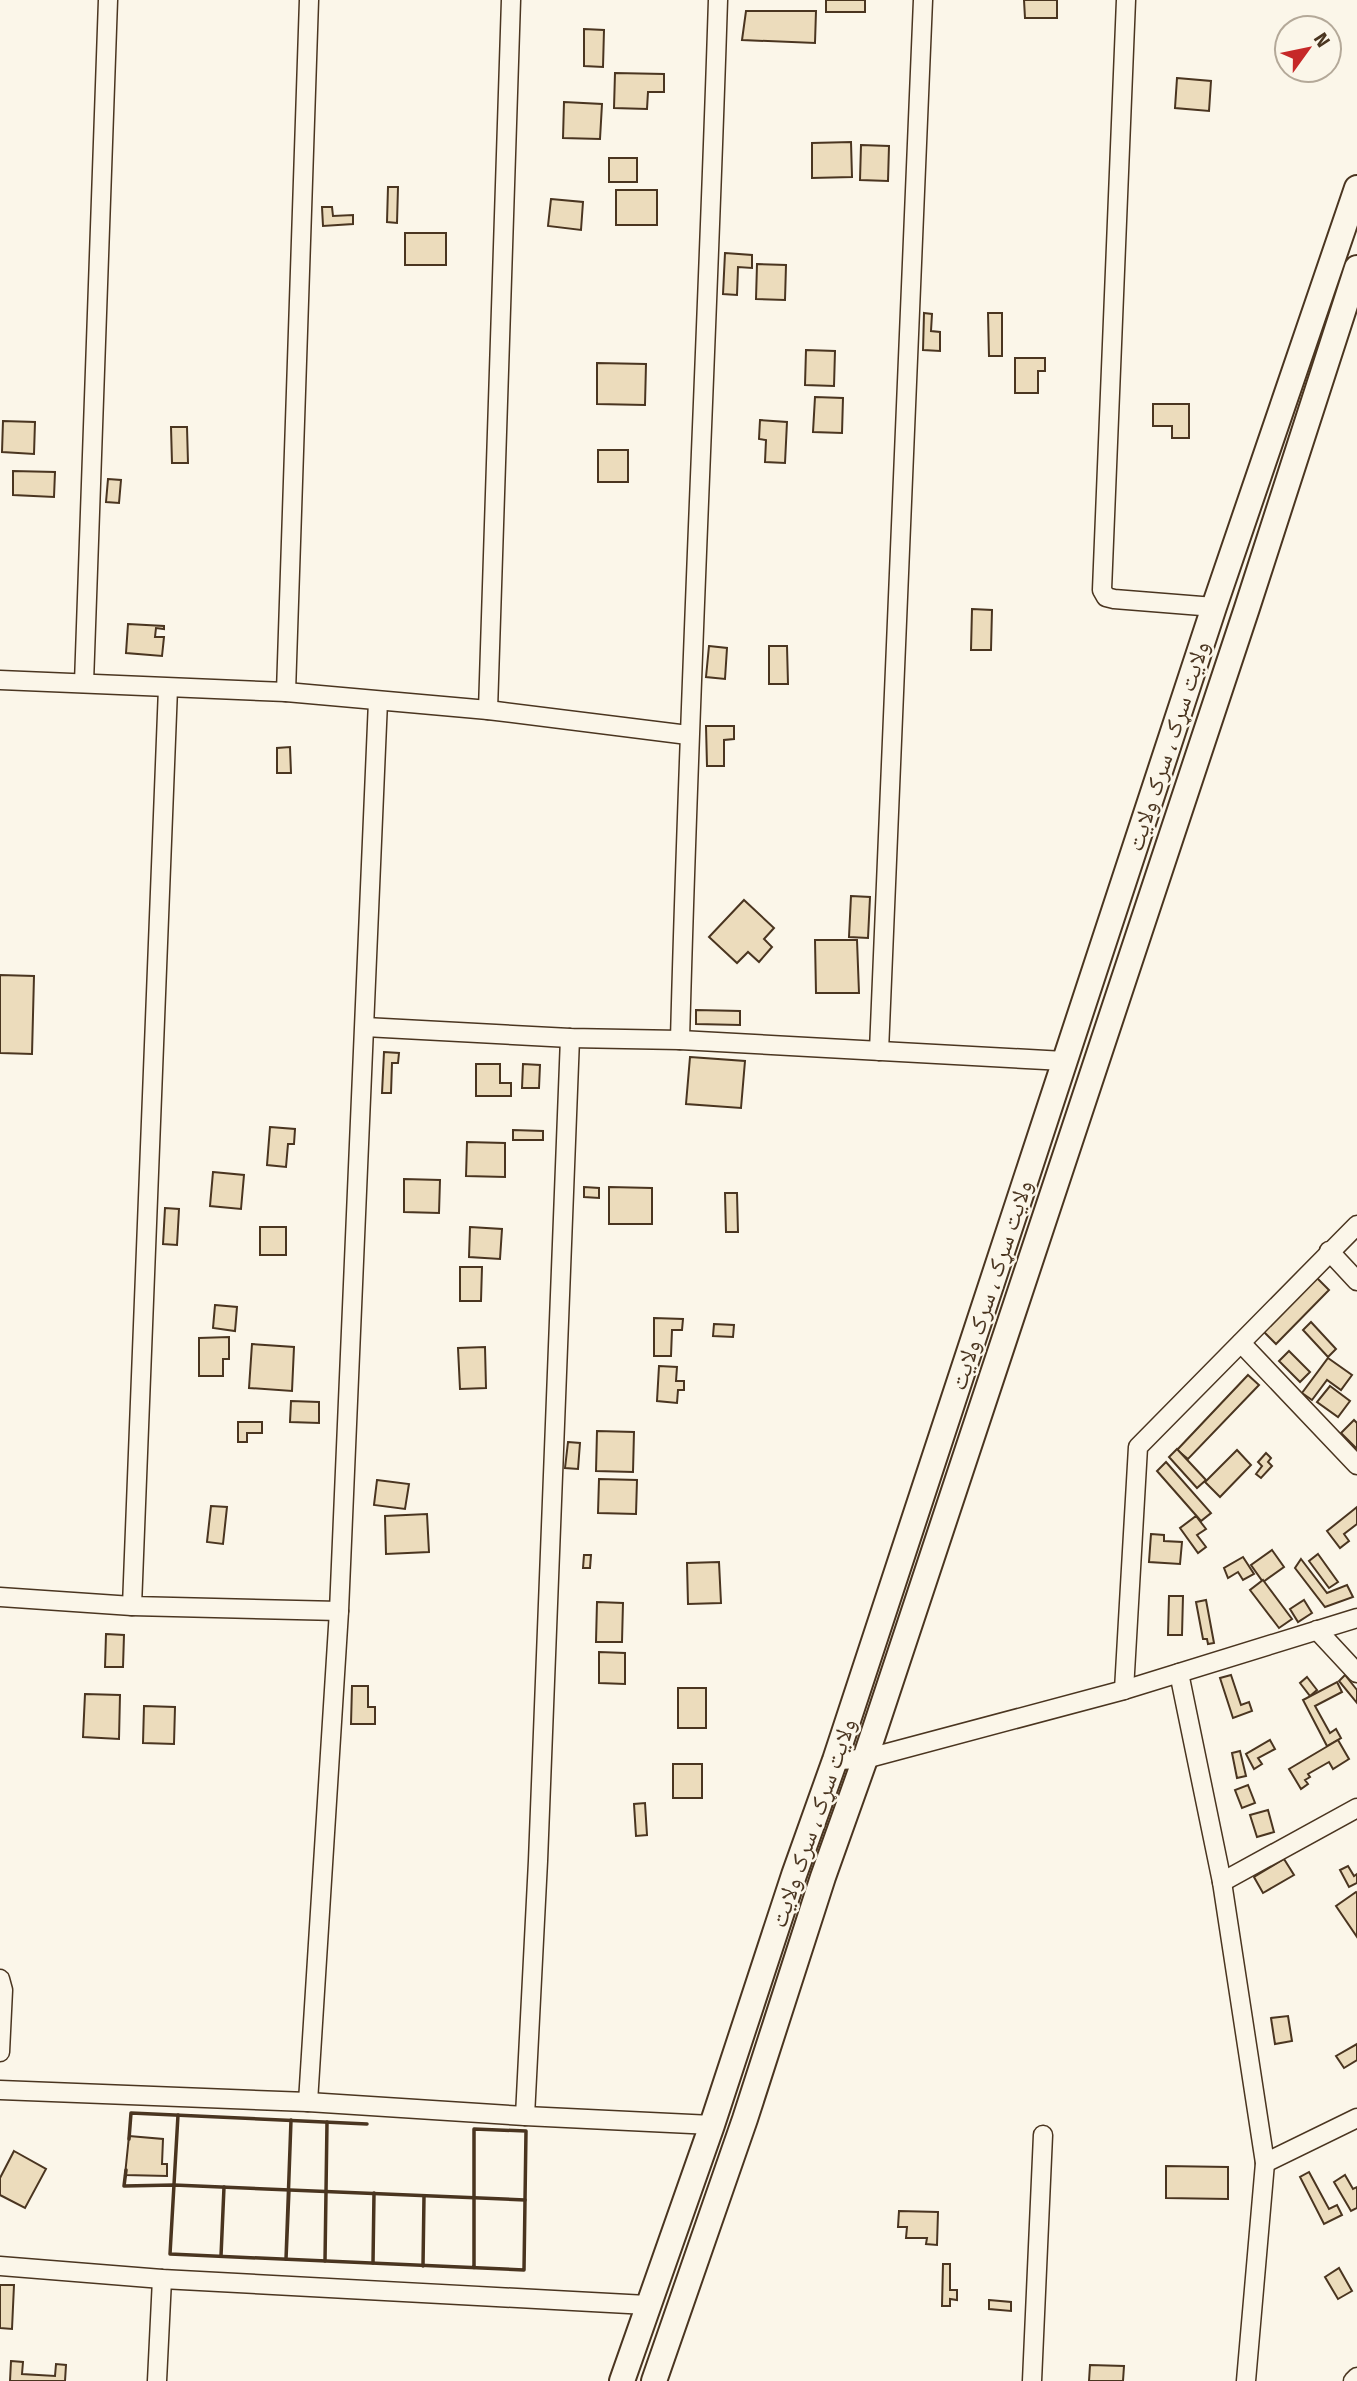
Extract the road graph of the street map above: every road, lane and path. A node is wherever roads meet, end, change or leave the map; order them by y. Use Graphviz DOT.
graph roads {
  1 [pos="108,0"];
  2 [pos="309,0"];
  3 [pos="511,0"];
  4 [pos="719,0"];
  5 [pos="923,0"];
  6 [pos="1126,0"];
  7 [pos="1357,188"];
  8 [pos="1357,268"];
  9 [pos="1214,607"];
  10 [pos="0,680"];
  11 [pos="84,683"];
  12 [pos="168,688"];
  13 [pos="286,692"];
  14 [pos="378,701"];
  15 [pos="488,710"];
  16 [pos="688,735"];
  17 [pos="365,1027"];
  18 [pos="570,1038"];
  19 [pos="680,1040"];
  20 [pos="879,1051"];
  21 [pos="1065,1061"];
  22 [pos="1357,1225"];
  23 [pos="1329,1251"];
  24 [pos="1357,1281"];
  25 [pos="1241,1343"];
  26 [pos="1357,1465"];
  27 [pos="0,1597"];
  28 [pos="132,1606"];
  29 [pos="339,1611"];
  30 [pos="1357,1618"];
  31 [pos="1317,1630"];
  32 [pos="1357,1673"];
  33 [pos="1179,1674"];
  34 [pos="1124,1690"];
  35 [pos="865,1759"];
  36 [pos="835,1760"];
  37 [pos="1357,1808"];
  38 [pos="1222,1882"];
  39 [pos="0,1979"];
  40 [pos="0,2052"];
  41 [pos="0,2090"];
  42 [pos="308,2102"];
  43 [pos="525,2116"];
  44 [pos="1357,2118"];
  45 [pos="712,2125"];
  46 [pos="1043,2135"];
  47 [pos="1265,2163"];
  48 [pos="0,2266"];
  49 [pos="162,2279"];
  50 [pos="647,2305"];
  51 [pos="1357,2377"];
  52 [pos="157,2381"];
  53 [pos="622,2381"];
  54 [pos="654,2381"];
  55 [pos="1032,2381"];
  56 [pos="1246,2381"];
  57 [pos="1353,2381"];
  1 -- 11 [label="street"];
  2 -- 13 [label="street"];
  3 -- 15 [label="street"];
  4 -- 16 [label="street"];
  5 -- 20 [label="street"];
  6 -- 9 [label="street"];
  7 -- 9 [label="main road, ولایت سړک ، سرک ولایت"];
  8 -- 35 [label="main road, ولایت سړک ، سرک ولایت"];
  9 -- 21 [label="main road, ولایت سړک ، سرک ولایت"];
  10 -- 11 [label="street"];
  11 -- 12 [label="street"];
  12 -- 13 [label="street"];
  12 -- 28 [label="street"];
  13 -- 14 [label="street"];
  14 -- 15 [label="street"];
  14 -- 17 [label="street"];
  15 -- 16 [label="street"];
  16 -- 19 [label="street"];
  17 -- 18 [label="street"];
  17 -- 29 [label="street"];
  18 -- 19 [label="street"];
  18 -- 43 [label="street"];
  19 -- 20 [label="street"];
  20 -- 21 [label="street"];
  21 -- 36 [label="main road, ولایت سړک ، سرک ولایت"];
  22 -- 23 [label="street"];
  23 -- 24 [label="street"];
  23 -- 25 [label="street"];
  25 -- 26 [label="street"];
  25 -- 34 [label="street"];
  27 -- 28 [label="street"];
  28 -- 29 [label="street"];
  29 -- 42 [label="street"];
  30 -- 31 [label="street"];
  31 -- 32 [label="street"];
  31 -- 33 [label="street"];
  33 -- 34 [label="street"];
  33 -- 38 [label="street"];
  34 -- 35 [label="street"];
  35 -- 36 [label="street"];
  35 -- 54 [label="main road, ولایت سړک ، سرک ولایت"];
  36 -- 45 [label="main road, ولایت سړک ، سرک ولایت"];
  37 -- 38 [label="street"];
  38 -- 47 [label="street"];
  39 -- 40 [label="street"];
  41 -- 42 [label="street"];
  42 -- 43 [label="street"];
  43 -- 45 [label="street"];
  44 -- 47 [label="street"];
  45 -- 50 [label="main road, ولایت سړک ، سرک ولایت"];
  46 -- 55 [label="street"];
  47 -- 56 [label="street"];
  48 -- 49 [label="street"];
  49 -- 50 [label="street"];
  49 -- 52 [label="street"];
  50 -- 53 [label="main road, ولایت سړک ، سرک ولایت"];
  51 -- 57 [label="street"];
}
